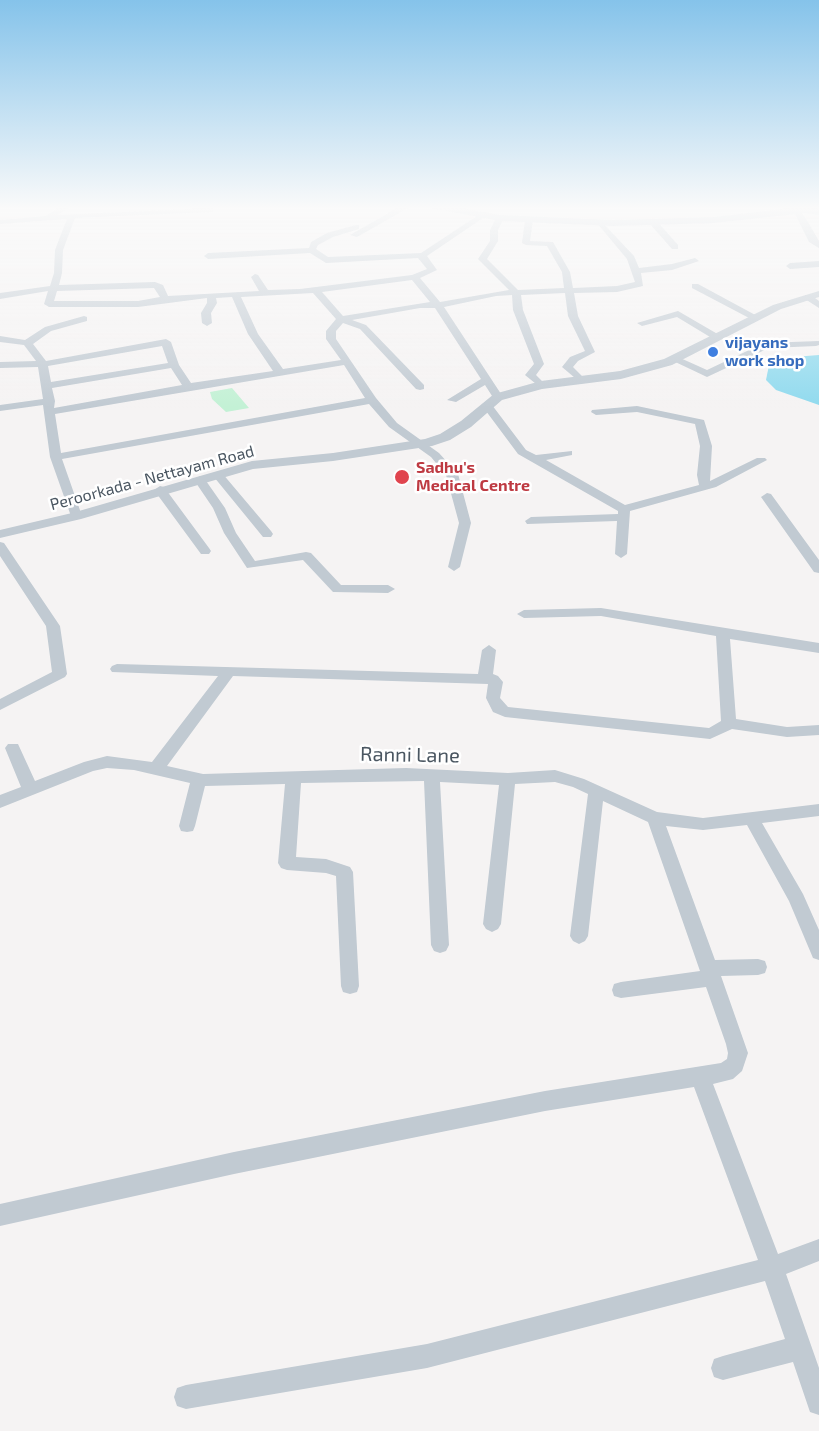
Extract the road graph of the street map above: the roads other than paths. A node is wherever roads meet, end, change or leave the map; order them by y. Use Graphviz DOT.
graph roads {
  1 [pos="58,274"];
  2 [pos="423,274"];
  3 [pos="498,274"];
  4 [pos="566,274"];
  5 [pos="637,274"];
  6 [pos="255,277"];
  7 [pos="414,277"];
  8 [pos="695,286"];
  9 [pos="53,288"];
  10 [pos="315,290"];
  11 [pos="569,291"];
  12 [pos="266,294"];
  13 [pos="516,294"];
  14 [pos="212,295"];
  15 [pos="236,295"];
  16 [pos="0,296"];
  17 [pos="165,299"];
  18 [pos="815,299"];
  19 [pos="438,305"];
  20 [pos="754,317"];
  21 [pos="341,319"];
  22 [pos="84,320"];
  23 [pos="642,322"];
  24 [pos="207,323"];
  25 [pos="718,338"];
  26 [pos="0,339"];
  27 [pos="27,343"];
  28 [pos="816,343"];
  29 [pos="674,360"];
  30 [pos="347,362"];
  31 [pos="43,364"];
  32 [pos="0,365"];
  33 [pos="174,365"];
  34 [pos="281,374"];
  35 [pos="487,380"];
  36 [pos="581,380"];
  37 [pos="541,385"];
  38 [pos="46,386"];
  39 [pos="188,387"];
  40 [pos="420,387"];
  41 [pos="498,397"];
  42 [pos="372,400"];
  43 [pos="452,400"];
  44 [pos="50,406"];
  45 [pos="488,407"];
  46 [pos="0,408"];
  47 [pos="596,412"];
  48 [pos="418,444"];
  49 [pos="568,453"];
  50 [pos="56,457"];
  51 [pos="535,459"];
  52 [pos="761,460"];
  53 [pos="218,475"];
  54 [pos="200,480"];
  55 [pos="705,487"];
  56 [pos="160,490"];
  57 [pos="767,497"];
  58 [pos="623,513"];
  59 [pos="76,516"];
  60 [pos="531,521"];
  61 [pos="0,534"];
  62 [pos="267,534"];
  63 [pos="0,546"];
  64 [pos="205,551"];
  65 [pos="621,554"];
  66 [pos="454,567"];
  67 [pos="819,569"];
  68 [pos="388,589"];
  69 [pos="524,614"];
  70 [pos="723,633"];
  71 [pos="819,648"];
  72 [pos="489,650"];
  73 [pos="117,669"];
  74 [pos="229,671"];
  75 [pos="485,678"];
  76 [pos="0,705"];
  77 [pos="729,723"];
  78 [pos="819,730"];
  79 [pos="13,748"];
  80 [pos="155,770"];
  81 [pos="432,775"];
  82 [pos="293,777"];
  83 [pos="198,779"];
  84 [pos="508,779"];
  85 [pos="31,791"];
  86 [pos="596,793"];
  87 [pos="0,802"];
  88 [pos="819,810"];
  89 [pos="654,818"];
  90 [pos="752,820"];
  91 [pos="187,826"];
  92 [pos="492,924"];
  93 [pos="579,936"];
  94 [pos="440,945"];
  95 [pos="819,952"];
  96 [pos="758,967"];
  97 [pos="710,973"];
  98 [pos="350,986"];
  99 [pos="621,990"];
  100 [pos="700,1076"];
  101 [pos="0,1215"];
  102 [pos="819,1250"];
  103 [pos="772,1268"];
  104 [pos="800,1350"];
  105 [pos="723,1368"];
  106 [pos="186,1397"];
  107 [pos="819,1403"];
  1 -- 9 [label="street"];
  2 -- 7 [label="street"];
  3 -- 13 [label="street"];
  4 -- 11 [label="street"];
  5 -- 11 [label="street"];
  6 -- 12 [label="street"];
  7 -- 10 [label="street"];
  7 -- 19 [label="street"];
  8 -- 20 [label="street"];
  9 -- 16 [label="street"];
  9 -- 17 [label="street"];
  9 -- 17 [label="street"];
  10 -- 12 [label="street"];
  10 -- 21 [label="street"];
  11 -- 13 [label="street"];
  11 -- 36 [label="street"];
  12 -- 15 [label="street"];
  13 -- 19 [label="street"];
  13 -- 37 [label="street"];
  14 -- 15 [label="street"];
  14 -- 17 [label="street"];
  14 -- 24 [label="street"];
  15 -- 34 [label="street"];
  18 -- 20 [label="street, Peroorkada - Nettayam Road"];
  19 -- 21 [label="street"];
  19 -- 35 [label="street"];
  20 -- 25 [label="street, Peroorkada - Nettayam Road"];
  21 -- 30 [label="street"];
  21 -- 40 [label="street"];
  22 -- 27 [label="street"];
  23 -- 25 [label="street"];
  25 -- 29 [label="street, Peroorkada - Nettayam Road"];
  26 -- 27 [label="street"];
  27 -- 31 [label="street"];
  28 -- 29 [label="street"];
  29 -- 36 [label="street, Peroorkada - Nettayam Road"];
  30 -- 34 [label="street"];
  30 -- 42 [label="street"];
  31 -- 32 [label="street"];
  31 -- 33 [label="street"];
  31 -- 38 [label="street"];
  33 -- 38 [label="street"];
  33 -- 39 [label="street"];
  34 -- 39 [label="street"];
  35 -- 41 [label="street"];
  35 -- 43 [label="street"];
  36 -- 37 [label="street, Peroorkada - Nettayam Road"];
  37 -- 41 [label="street, Peroorkada - Nettayam Road"];
  38 -- 44 [label="street"];
  39 -- 44 [label="street"];
  41 -- 45 [label="street, Peroorkada - Nettayam Road"];
  42 -- 48 [label="street"];
  42 -- 50 [label="street"];
  44 -- 46 [label="street"];
  44 -- 50 [label="street"];
  45 -- 48 [label="street, Peroorkada - Nettayam Road"];
  45 -- 51 [label="street"];
  47 -- 55 [label="street"];
  48 -- 53 [label="street, Peroorkada - Nettayam Road"];
  48 -- 66 [label="street"];
  49 -- 51 [label="street"];
  50 -- 59 [label="street"];
  51 -- 58 [label="street"];
  52 -- 55 [label="street"];
  53 -- 54 [label="street, Peroorkada - Nettayam Road"];
  53 -- 62 [label="street"];
  54 -- 56 [label="street, Peroorkada - Nettayam Road"];
  54 -- 68 [label="street"];
  55 -- 58 [label="street"];
  56 -- 59 [label="street, Peroorkada - Nettayam Road"];
  56 -- 64 [label="street"];
  57 -- 67 [label="street"];
  58 -- 60 [label="street"];
  58 -- 65 [label="street"];
  59 -- 61 [label="street, Peroorkada - Nettayam Road"];
  63 -- 76 [label="street"];
  69 -- 70 [label="street"];
  70 -- 71 [label="street"];
  70 -- 77 [label="street"];
  72 -- 75 [label="street"];
  73 -- 74 [label="street"];
  74 -- 75 [label="street"];
  74 -- 80 [label="street"];
  75 -- 77 [label="street"];
  77 -- 78 [label="street"];
  79 -- 85 [label="street"];
  80 -- 83 [label="street, Ranni Lane"];
  80 -- 85 [label="street, Ranni Lane"];
  81 -- 82 [label="street, Ranni Lane"];
  81 -- 84 [label="street, Ranni Lane"];
  81 -- 94 [label="street"];
  82 -- 83 [label="street, Ranni Lane"];
  82 -- 98 [label="street"];
  83 -- 91 [label="street"];
  84 -- 86 [label="street, Ranni Lane"];
  84 -- 92 [label="street"];
  85 -- 87 [label="street, Ranni Lane"];
  86 -- 89 [label="street, Ranni Lane"];
  86 -- 93 [label="street"];
  88 -- 90 [label="street, Ranni Lane"];
  89 -- 90 [label="street, Ranni Lane"];
  89 -- 97 [label="street"];
  90 -- 95 [label="street"];
  96 -- 97 [label="street"];
  97 -- 99 [label="street"];
  97 -- 100 [label="street"];
  100 -- 101 [label="street"];
  100 -- 103 [label="street"];
  102 -- 103 [label="street"];
  103 -- 104 [label="street"];
  103 -- 106 [label="street"];
  104 -- 105 [label="street"];
  104 -- 107 [label="street"];
}
